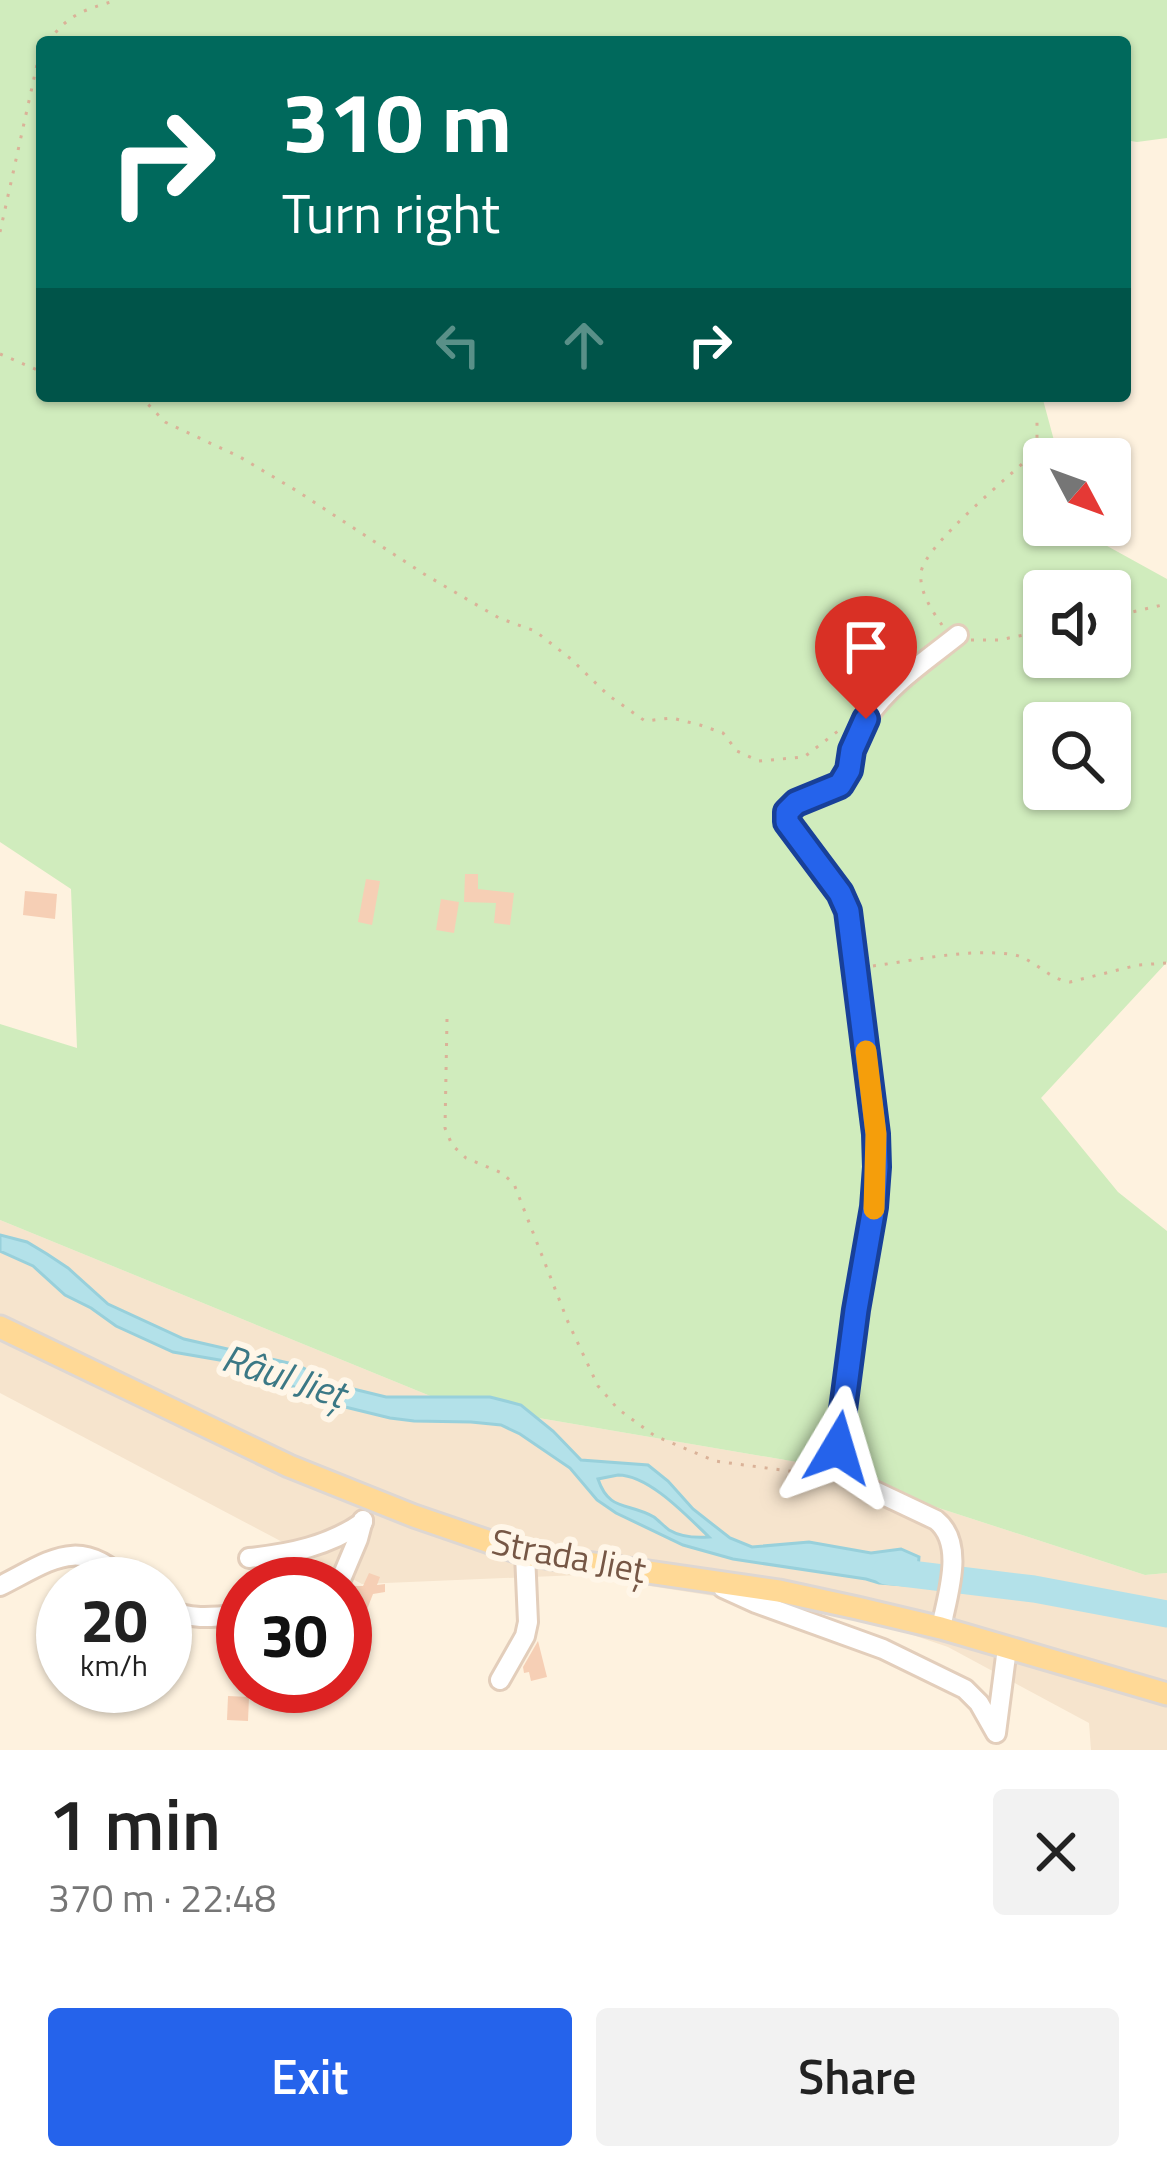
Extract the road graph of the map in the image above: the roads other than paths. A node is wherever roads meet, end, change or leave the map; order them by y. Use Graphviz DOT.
graph roads {
  1 [pos="958,635"];
  2 [pos="0,1327"];
  3 [pos="372,1499"];
  4 [pos="363,1522"];
  5 [pos="525,1554"];
  6 [pos="254,1557"];
  7 [pos="349,1557"];
  8 [pos="36,1566"];
  9 [pos="706,1580"];
  10 [pos="0,1586"];
  11 [pos="941,1628"];
  12 [pos="1007,1648"];
  13 [pos="500,1680"];
  14 [pos="1167,1694"];
  15 [pos="999,1742"];
  1 -- 11 [label="street"];
  2 -- 3 [label="main road, Strada Jieț"];
  3 -- 4 [label="street"];
  3 -- 5 [label="main road, Strada Jieț"];
  4 -- 6 [label="street"];
  4 -- 7 [label="street"];
  5 -- 9 [label="main road, Strada Jieț"];
  5 -- 13 [label="street"];
  8 -- 10 [label="street"];
  9 -- 11 [label="main road, Strada Jieț"];
  9 -- 15 [label="street"];
  11 -- 12 [label="main road, Strada Jieț"];
  12 -- 14 [label="main road, Strada Jieț"];
  12 -- 15 [label="street"];
}
